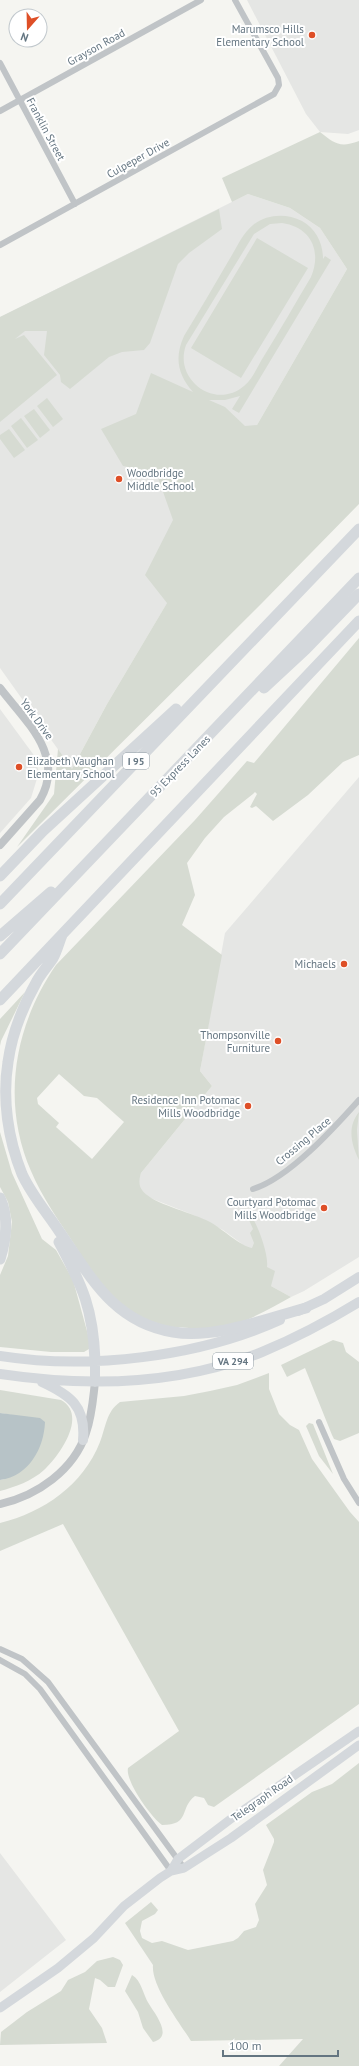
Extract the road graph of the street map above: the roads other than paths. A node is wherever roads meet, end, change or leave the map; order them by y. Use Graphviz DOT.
graph roads {
  1 [pos="201,0"];
  2 [pos="235,0"];
  3 [pos="0,63"];
  4 [pos="20,100"];
  5 [pos="0,111"];
  6 [pos="75,204"];
  7 [pos="0,245"];
  8 [pos="359,528"];
  9 [pos="359,578"];
  10 [pos="359,594"];
  11 [pos="272,618"];
  12 [pos="359,621"];
  13 [pos="0,688"];
  14 [pos="198,747"];
  15 [pos="0,845"];
  16 [pos="104,846"];
  17 [pos="0,876"];
  18 [pos="0,904"];
  19 [pos="62,935"];
  20 [pos="0,936"];
  21 [pos="0,954"];
  22 [pos="0,1000"];
  23 [pos="359,1100"];
  24 [pos="253,1189"];
  25 [pos="35,1196"];
  26 [pos="0,1198"];
  27 [pos="0,1259"];
  28 [pos="359,1277"];
  29 [pos="359,1302"];
  30 [pos="306,1308"];
  31 [pos="359,1308"];
  32 [pos="310,1330"];
  33 [pos="0,1356"];
  34 [pos="95,1360"];
  35 [pos="0,1374"];
  36 [pos="39,1380"];
  37 [pos="95,1382"];
  38 [pos="319,1422"];
  39 [pos="83,1440"];
  40 [pos="359,1503"];
  41 [pos="0,1504"];
  42 [pos="0,1649"];
  43 [pos="0,1660"];
  44 [pos="359,1731"];
  45 [pos="359,1746"];
  46 [pos="178,1859"];
  47 [pos="184,1868"];
  48 [pos="171,1871"];
  49 [pos="0,2008"];
  1 -- 4 [label="street, Grayson Road"];
  2 -- 6 [label="street, Culpeper Drive"];
  3 -- 4 [label="street, Franklin Street"];
  4 -- 5 [label="street, Grayson Road"];
  4 -- 6 [label="street, Franklin Street"];
  6 -- 7 [label="street, Culpeper Drive"];
  8 -- 11 [label="highway, I 95"];
  9 -- 14 [label="highway, 95 Express Lanes"];
  10 -- 14 [label="highway"];
  11 -- 17 [label="highway"];
  11 -- 18 [label="highway, I 95"];
  12 -- 19 [label="highway"];
  13 -- 15 [label="street, York Drive"];
  14 -- 16 [label="highway, 95 Express Lanes"];
  16 -- 20 [label="highway"];
  16 -- 21 [label="highway, 95 Express Lanes"];
  19 -- 22 [label="highway"];
  19 -- 25 [label="highway"];
  23 -- 24 [label="street, Crossing Place"];
  25 -- 30 [label="highway"];
  25 -- 34 [label="highway"];
  26 -- 27 [label="highway"];
  28 -- 30 [label="highway, VA 294"];
  29 -- 32 [label="highway, VA 294"];
  30 -- 34 [label="highway, VA 294"];
  31 -- 32 [label="highway"];
  32 -- 37 [label="highway, VA 294"];
  33 -- 34 [label="highway, VA 294"];
  34 -- 37 [label="highway"];
  35 -- 36 [label="highway, VA 294"];
  36 -- 37 [label="highway, VA 294"];
  36 -- 39 [label="highway"];
  37 -- 39 [label="street"];
  38 -- 40 [label="street"];
  39 -- 41 [label="street"];
  42 -- 46 [label="street"];
  43 -- 48 [label="street"];
  44 -- 46 [label="main road, Telegraph Road"];
  45 -- 47 [label="main road, Telegraph Road"];
  46 -- 47 [label="street"];
  46 -- 48 [label="main road, Telegraph Road"];
  47 -- 48 [label="main road, Telegraph Road"];
  48 -- 49 [label="main road, Telegraph Road"];
}
